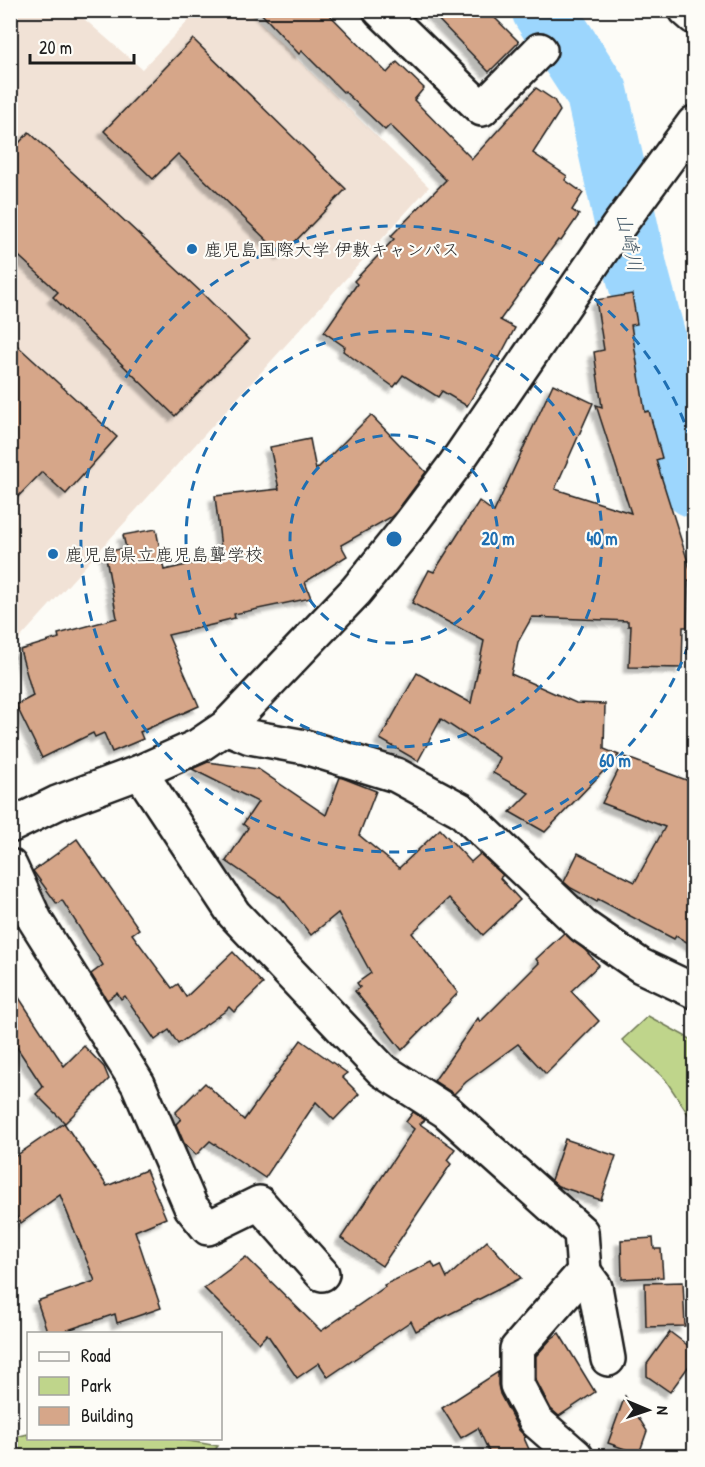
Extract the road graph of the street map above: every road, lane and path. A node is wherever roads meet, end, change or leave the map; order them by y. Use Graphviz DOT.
graph roads {
  1 [pos="380,10"];
  2 [pos="686,10"];
  3 [pos="694,17"];
  4 [pos="540,50"];
  5 [pos="694,123"];
  6 [pos="226,727"];
  7 [pos="140,772"];
  8 [pos="10,826"];
  9 [pos="10,866"];
  10 [pos="694,991"];
  11 [pos="584,1272"];
  12 [pos="322,1274"];
  13 [pos="608,1359"];
  14 [pos="576,1456"];
  1 -- 4 [label="street"];
  2 -- 3 [label="street"];
  5 -- 6 [label="street"];
  6 -- 7 [label="street"];
  6 -- 10 [label="street"];
  7 -- 8 [label="street"];
  7 -- 11 [label="street"];
  9 -- 12 [label="street"];
  11 -- 13 [label="street"];
  11 -- 14 [label="street"];
}
